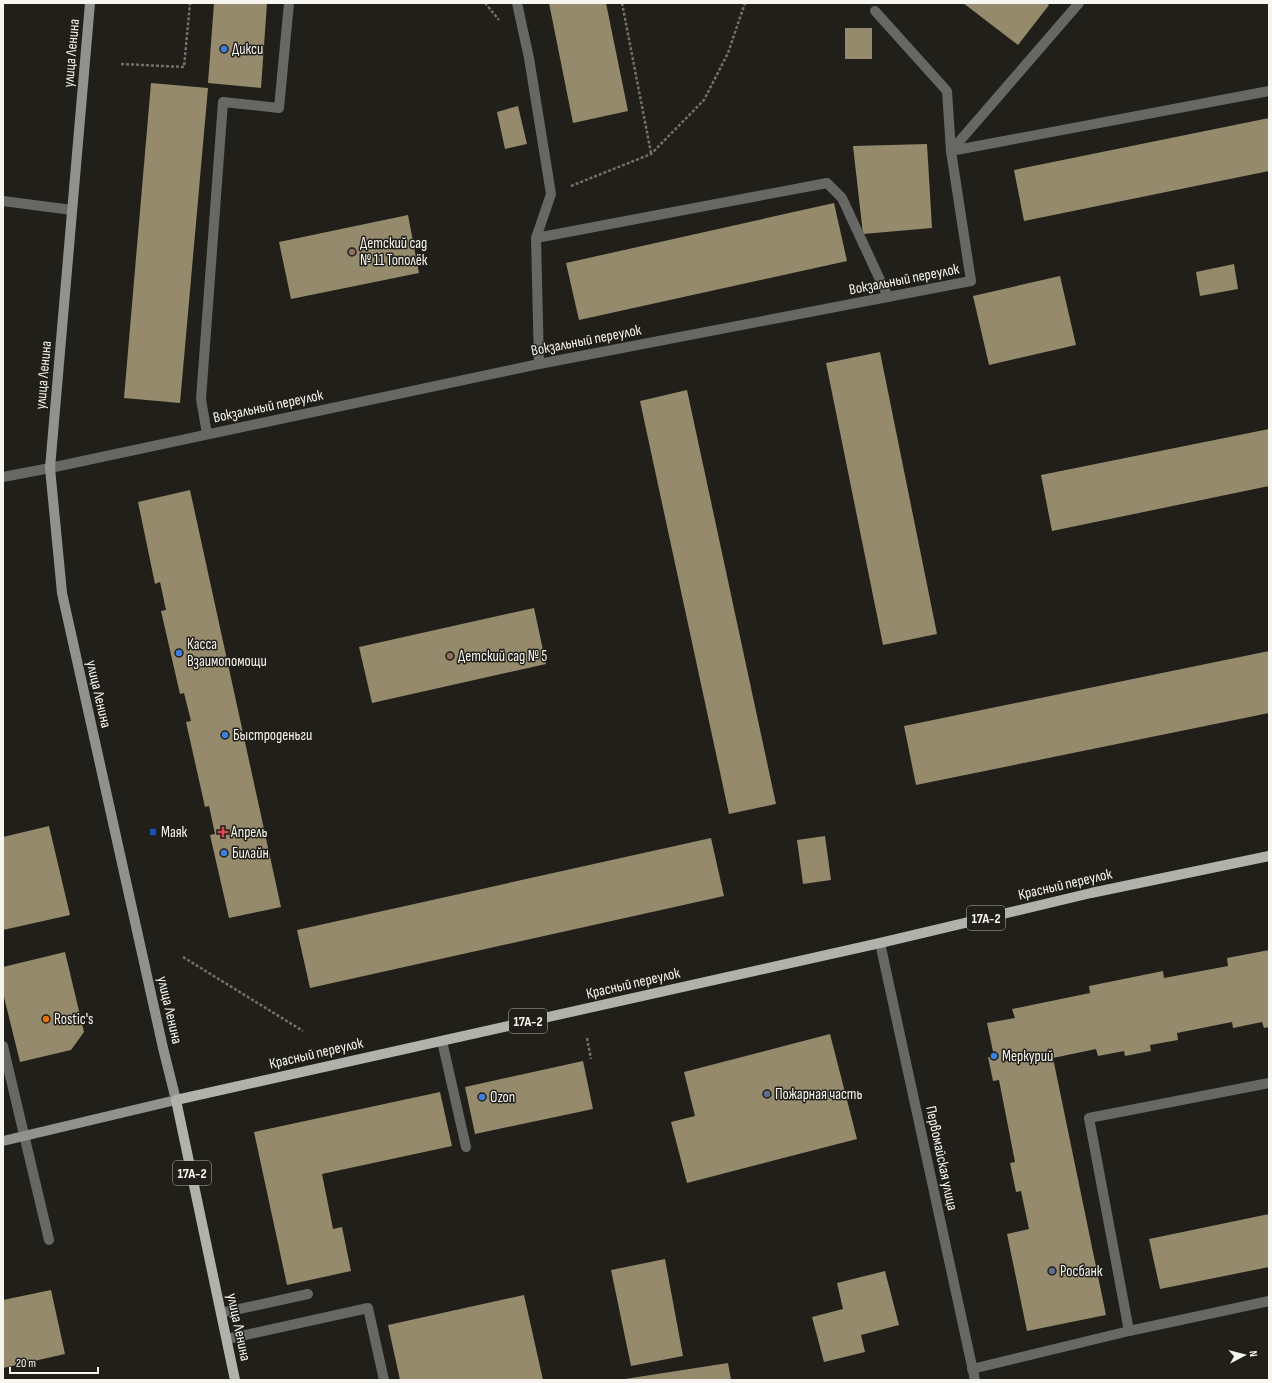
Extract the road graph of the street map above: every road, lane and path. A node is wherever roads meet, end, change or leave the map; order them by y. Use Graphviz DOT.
graph roads {
  1 [pos="90,3"];
  2 [pos="190,3"];
  3 [pos="289,3"];
  4 [pos="517,3"];
  5 [pos="622,3"];
  6 [pos="745,3"];
  7 [pos="1078,3"];
  8 [pos="875,11"];
  9 [pos="121,64"];
  10 [pos="1269,91"];
  11 [pos="951,151"];
  12 [pos="651,154"];
  13 [pos="551,194"];
  14 [pos="3,201"];
  15 [pos="72,210"];
  16 [pos="536,238"];
  17 [pos="888,297"];
  18 [pos="538,364"];
  19 [pos="207,434"];
  20 [pos="50,468"];
  21 [pos="3,477"];
  22 [pos="1269,856"];
  23 [pos="880,943"];
  24 [pos="183,957"];
  25 [pos="303,1031"];
  26 [pos="587,1038"];
  27 [pos="442,1041"];
  28 [pos="3,1046"];
  29 [pos="591,1060"];
  30 [pos="1269,1083"];
  31 [pos="176,1100"];
  32 [pos="25,1136"];
  33 [pos="3,1141"];
  34 [pos="466,1147"];
  35 [pos="49,1240"];
  36 [pos="308,1294"];
  37 [pos="1269,1301"];
  38 [pos="221,1313"];
  39 [pos="1129,1331"];
  40 [pos="226,1339"];
  41 [pos="972,1369"];
  42 [pos="235,1380"];
  43 [pos="384,1380"];
  44 [pos="975,1380"];
  1 -- 15 [label="main road, улица Ленина"];
  2 -- 9 [label="path"];
  3 -- 19 [label="street"];
  4 -- 13 [label="street"];
  5 -- 12 [label="path"];
  6 -- 12 [label="path"];
  7 -- 11 [label="street"];
  8 -- 11 [label="street"];
  10 -- 11 [label="street"];
  11 -- 17 [label="street, Вокзальный переулок"];
  12 -- 13 [label="path"];
  13 -- 16 [label="street"];
  14 -- 15 [label="street"];
  15 -- 20 [label="main road, улица Ленина"];
  16 -- 17 [label="street"];
  16 -- 18 [label="street"];
  17 -- 18 [label="street, Вокзальный переулок"];
  18 -- 19 [label="street, Вокзальный переулок"];
  19 -- 20 [label="street, Вокзальный переулок"];
  20 -- 21 [label="street"];
  20 -- 31 [label="main road, улица Ленина"];
  22 -- 23 [label="main road, Красный переулок / 17А-2"];
  23 -- 27 [label="main road, Красный переулок / 17А-2"];
  23 -- 41 [label="street, Первомайская улица"];
  24 -- 25 [label="path"];
  26 -- 29 [label="path"];
  27 -- 31 [label="main road, Красный переулок / 17А-2"];
  27 -- 34 [label="street"];
  28 -- 32 [label="street"];
  30 -- 39 [label="street"];
  31 -- 32 [label="main road, Красный переулок"];
  31 -- 38 [label="main road, улица Ленина / 17А-2"];
  32 -- 33 [label="main road, Красный переулок"];
  32 -- 35 [label="street"];
  36 -- 38 [label="street"];
  37 -- 39 [label="street"];
  38 -- 40 [label="main road, улица Ленина / 17А-2"];
  39 -- 41 [label="street"];
  40 -- 42 [label="main road, улица Ленина / 17А-2"];
  40 -- 43 [label="street"];
  41 -- 44 [label="street, Первомайская улица"];
}
